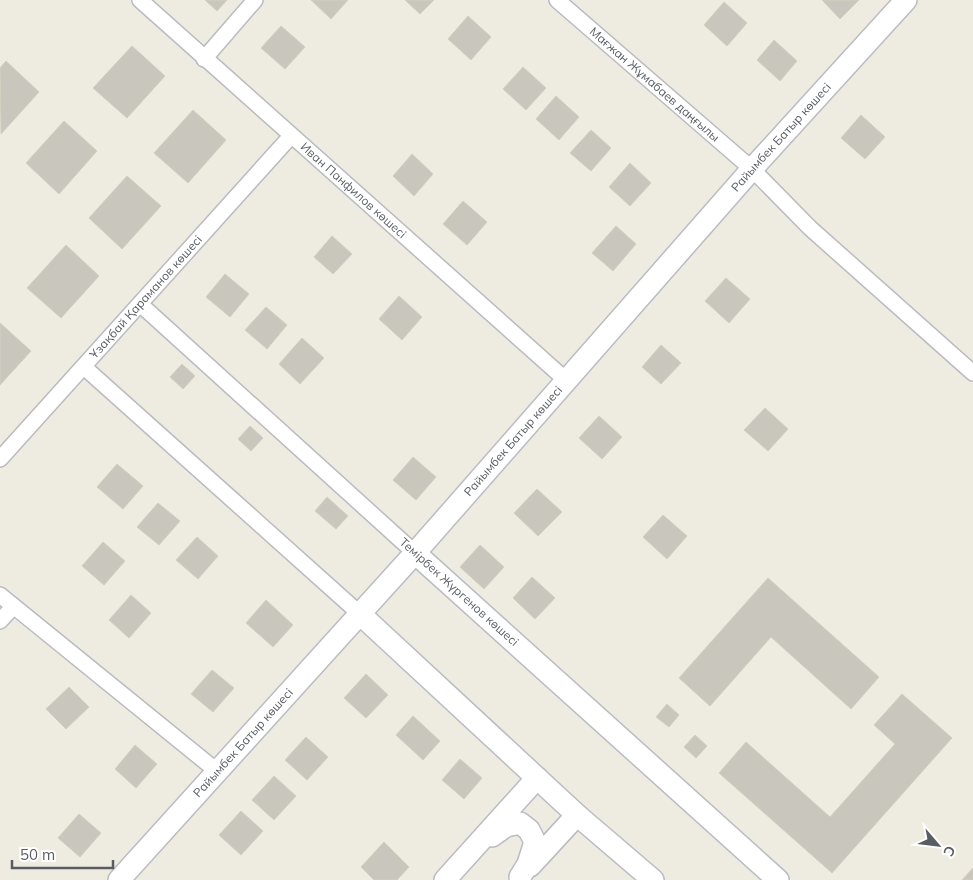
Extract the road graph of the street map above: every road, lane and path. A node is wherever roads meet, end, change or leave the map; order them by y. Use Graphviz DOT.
graph roads {
  1 [pos="140,0"];
  2 [pos="255,0"];
  3 [pos="906,0"];
  4 [pos="562,2"];
  5 [pos="204,59"];
  6 [pos="291,136"];
  7 [pos="752,169"];
  8 [pos="140,304"];
  9 [pos="84,367"];
  10 [pos="973,373"];
  11 [pos="567,381"];
  12 [pos="0,459"];
  13 [pos="415,553"];
  14 [pos="0,595"];
  15 [pos="13,606"];
  16 [pos="360,614"];
  17 [pos="0,622"];
  18 [pos="218,772"];
  19 [pos="537,778"];
  20 [pos="577,815"];
  21 [pos="475,848"];
  22 [pos="519,878"];
  23 [pos="119,880"];
  24 [pos="445,880"];
  25 [pos="652,880"];
  26 [pos="778,880"];
  1 -- 5 [label="street, Иван Панфилов көшесі"];
  2 -- 5 [label="street"];
  3 -- 7 [label="street, Райымбек Батыр көшесі"];
  4 -- 7 [label="street, Мағжан Жұмабаев даңғылы"];
  5 -- 6 [label="street, Иван Панфилов көшесі"];
  6 -- 8 [label="street, Ұзақбай Қараманов көшесі"];
  6 -- 11 [label="street, Иван Панфилов көшесі"];
  7 -- 10 [label="street, Мағжан Жұмабаев даңғылы"];
  7 -- 11 [label="street, Райымбек Батыр көшесі"];
  8 -- 9 [label="street, Ұзақбай Қараманов көшесі"];
  8 -- 13 [label="street, Темірбек Жүргенов көшесі"];
  9 -- 12 [label="street, Ұзақбай Қараманов көшесі"];
  9 -- 16 [label="street"];
  11 -- 13 [label="street, Райымбек Батыр көшесі"];
  13 -- 16 [label="street, Райымбек Батыр көшесі"];
  13 -- 26 [label="street, Темірбек Жүргенов көшесі"];
  14 -- 15 [label="street"];
  15 -- 17 [label="street"];
  15 -- 18 [label="street"];
  16 -- 18 [label="street, Райымбек Батыр көшесі"];
  16 -- 19 [label="street"];
  18 -- 23 [label="street, Райымбек Батыр көшесі"];
  19 -- 20 [label="street"];
  19 -- 21 [label="street"];
  20 -- 22 [label="street"];
  20 -- 25 [label="street"];
  21 -- 22 [label="street"];
  21 -- 24 [label="street"];
}
